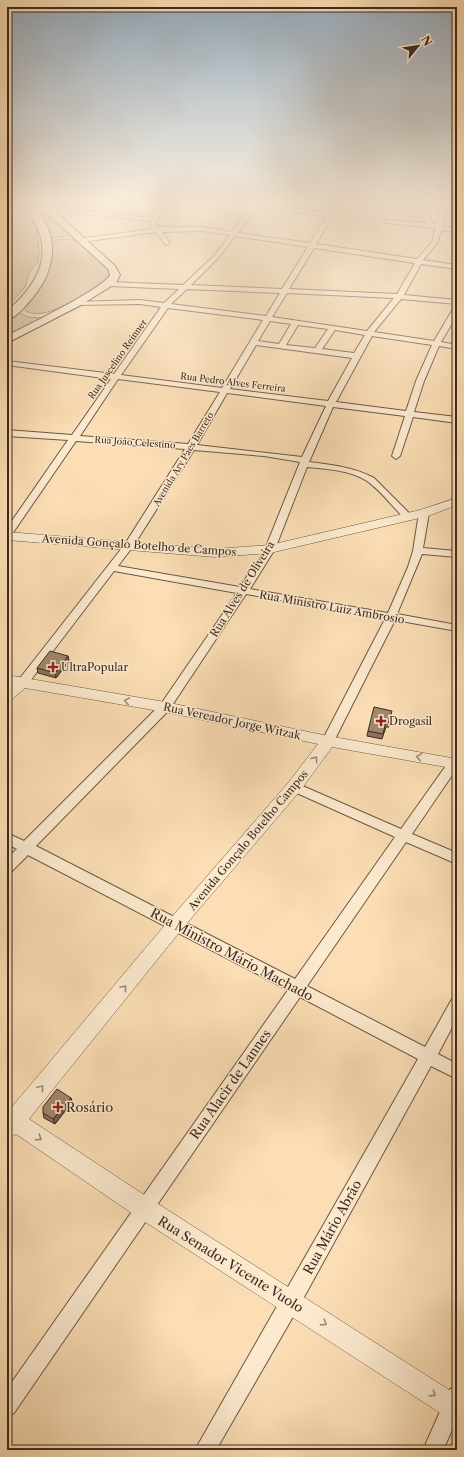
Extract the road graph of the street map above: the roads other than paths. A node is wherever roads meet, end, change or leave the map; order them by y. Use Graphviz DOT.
graph roads {
  1 [pos="43,273"];
  2 [pos="114,273"];
  3 [pos="200,273"];
  4 [pos="294,273"];
  5 [pos="412,273"];
  6 [pos="108,284"];
  7 [pos="185,288"];
  8 [pos="284,290"];
  9 [pos="400,296"];
  10 [pos="457,302"];
  11 [pos="78,303"];
  12 [pos="166,305"];
  13 [pos="457,309"];
  14 [pos="25,312"];
  15 [pos="58,312"];
  16 [pos="7,317"];
  17 [pos="268,319"];
  18 [pos="296,322"];
  19 [pos="448,326"];
  20 [pos="333,327"];
  21 [pos="457,327"];
  22 [pos="370,332"];
  23 [pos="7,340"];
  24 [pos="254,343"];
  25 [pos="437,343"];
  26 [pos="281,346"];
  27 [pos="457,346"];
  28 [pos="317,351"];
  29 [pos="357,356"];
  30 [pos="7,363"];
  31 [pos="115,377"];
  32 [pos="224,391"];
  33 [pos="330,405"];
  34 [pos="410,413"];
  35 [pos="457,420"];
  36 [pos="7,432"];
  37 [pos="75,438"];
  38 [pos="191,447"];
  39 [pos="396,456"];
  40 [pos="304,462"];
  41 [pos="457,501"];
  42 [pos="424,513"];
  43 [pos="408,517"];
  44 [pos="7,535"];
  45 [pos="129,545"];
  46 [pos="270,549"];
  47 [pos="418,551"];
  48 [pos="457,554"];
  49 [pos="113,568"];
  50 [pos="243,591"];
  51 [pos="391,617"];
  52 [pos="457,628"];
  53 [pos="7,680"];
  54 [pos="23,682"];
  55 [pos="7,696"];
  56 [pos="165,708"];
  57 [pos="328,741"];
  58 [pos="456,763"];
  59 [pos="294,787"];
  60 [pos="404,836"];
  61 [pos="7,838"];
  62 [pos="27,848"];
  63 [pos="457,858"];
  64 [pos="7,868"];
  65 [pos="176,924"];
  66 [pos="297,988"];
  67 [pos="457,1004"];
  68 [pos="427,1056"];
  69 [pos="457,1072"];
  70 [pos="9,1122"];
  71 [pos="144,1208"];
  72 [pos="291,1302"];
  73 [pos="456,1404"];
  74 [pos="7,1406"];
  75 [pos="205,1450"];
  76 [pos="433,1450"];
  1 -- 14 [label="main road"];
  2 -- 6 [label="main road"];
  3 -- 7 [label="street, Rua Juscelino Reinner"];
  4 -- 8 [label="street, Avenida Ary Paes Barreto"];
  5 -- 9 [label="street, Rua Alves de Oliveira"];
  6 -- 7 [label="street"];
  6 -- 11 [label="main road"];
  7 -- 8 [label="street"];
  7 -- 12 [label="street, Rua Juscelino Reinner"];
  8 -- 9 [label="street"];
  8 -- 17 [label="street, Avenida Ary Paes Barreto"];
  9 -- 10 [label="street"];
  9 -- 22 [label="street, Rua Alves de Oliveira"];
  11 -- 12 [label="street"];
  11 -- 15 [label="main road"];
  12 -- 17 [label="street"];
  12 -- 31 [label="street, Rua Juscelino Reinner"];
  13 -- 19 [label="street"];
  14 -- 15 [label="main road"];
  14 -- 16 [label="main road"];
  15 -- 23 [label="main road"];
  17 -- 18 [label="street"];
  17 -- 24 [label="street, Avenida Ary Paes Barreto"];
  18 -- 20 [label="street"];
  18 -- 26 [label="street"];
  19 -- 21 [label="street"];
  19 -- 25 [label="street"];
  20 -- 22 [label="street"];
  20 -- 28 [label="street"];
  22 -- 25 [label="street"];
  22 -- 29 [label="street, Rua Alves de Oliveira"];
  24 -- 26 [label="street"];
  24 -- 32 [label="street, Avenida Ary Paes Barreto"];
  25 -- 27 [label="street"];
  25 -- 34 [label="street"];
  26 -- 28 [label="street"];
  28 -- 29 [label="street"];
  29 -- 33 [label="street, Rua Alves de Oliveira"];
  30 -- 31 [label="street, Rua Pedro Alves Ferreira"];
  31 -- 32 [label="street, Rua Pedro Alves Ferreira"];
  31 -- 37 [label="street, Rua Juscelino Reinner"];
  32 -- 33 [label="street, Rua Pedro Alves Ferreira"];
  32 -- 38 [label="street, Avenida Ary Paes Barreto"];
  33 -- 34 [label="street, Rua Pedro Alves Ferreira"];
  33 -- 40 [label="street, Rua Alves de Oliveira"];
  34 -- 35 [label="street, Rua Pedro Alves Ferreira"];
  34 -- 39 [label="street"];
  36 -- 37 [label="street, Rua João Celestino"];
  37 -- 38 [label="street, Rua João Celestino"];
  37 -- 44 [label="street, Rua Juscelino Reinner"];
  38 -- 40 [label="street, Rua João Celestino"];
  38 -- 45 [label="street, Avenida Ary Paes Barreto"];
  40 -- 43 [label="street, Rua João Celestino"];
  40 -- 46 [label="street, Rua Alves de Oliveira"];
  41 -- 42 [label="street, Avenida Gonçalo Botelho de Campos"];
  42 -- 43 [label="street, Avenida Gonçalo Botelho de Campos"];
  42 -- 47 [label="street, Avenida Gonçalo Botelho Campos"];
  43 -- 46 [label="street, Avenida Gonçalo Botelho de Campos"];
  44 -- 45 [label="street, Avenida Gonçalo Botelho de Campos"];
  45 -- 46 [label="street, Avenida Gonçalo Botelho de Campos"];
  45 -- 49 [label="street, Avenida Ary Paes Barreto"];
  46 -- 50 [label="street, Rua Alves de Oliveira"];
  47 -- 48 [label="street"];
  47 -- 51 [label="street, Avenida Gonçalo Botelho Campos"];
  49 -- 50 [label="street, Rua Ministro Luiz Ambrosio"];
  49 -- 54 [label="street, Avenida Ary Paes Barreto"];
  50 -- 51 [label="street, Rua Ministro Luiz Ambrosio"];
  50 -- 56 [label="street, Rua Alves de Oliveira"];
  51 -- 52 [label="street, Rua Ministro Luiz Ambrosio"];
  51 -- 57 [label="street, Avenida Gonçalo Botelho Campos"];
  53 -- 54 [label="street, Rua Vereador Jorge Witzak"];
  54 -- 55 [label="street, Avenida Ary Paes Barreto"];
  56 -- 54 [label="street, Rua Vereador Jorge Witzak, one-way"];
  56 -- 57 [label="street, Rua Vereador Jorge Witzak"];
  56 -- 62 [label="street, Rua Alves de Oliveira"];
  58 -- 57 [label="street, Rua Vereador Jorge Witzak, one-way"];
  59 -- 57 [label="street, Avenida Gonçalo Botelho Campos, one-way"];
  58 -- 60 [label="street, Rua Alacir de Lannes"];
  59 -- 60 [label="street"];
  59 -- 65 [label="street, Avenida Gonçalo Botelho Campos"];
  60 -- 63 [label="street"];
  60 -- 66 [label="street, Rua Alacir de Lannes"];
  61 -- 62 [label="street, Rua Ministro Mário Machado"];
  62 -- 64 [label="street, Rua Alves de Oliveira"];
  62 -- 65 [label="street, Rua Ministro Mário Machado"];
  65 -- 66 [label="street, Rua Ministro Mário Machado"];
  70 -- 65 [label="street, Avenida Gonçalo Botelho Campos, one-way"];
  66 -- 68 [label="street, Rua Ministro Mário Machado"];
  66 -- 71 [label="street, Rua Alacir de Lannes"];
  67 -- 68 [label="street, Rua Mário Abrão"];
  68 -- 69 [label="street, Rua Ministro Mário Machado"];
  68 -- 72 [label="street, Rua Mário Abrão"];
  70 -- 71 [label="street, Rua Senador Vicente Vuolo, one-way"];
  71 -- 72 [label="street, Rua Senador Vicente Vuolo"];
  71 -- 74 [label="street, Rua Alacir de Lannes"];
  72 -- 73 [label="street, Rua Senador Vicente Vuolo, one-way"];
  72 -- 75 [label="street, Rua Mário Abrão"];
  73 -- 76 [label="street"];
}
